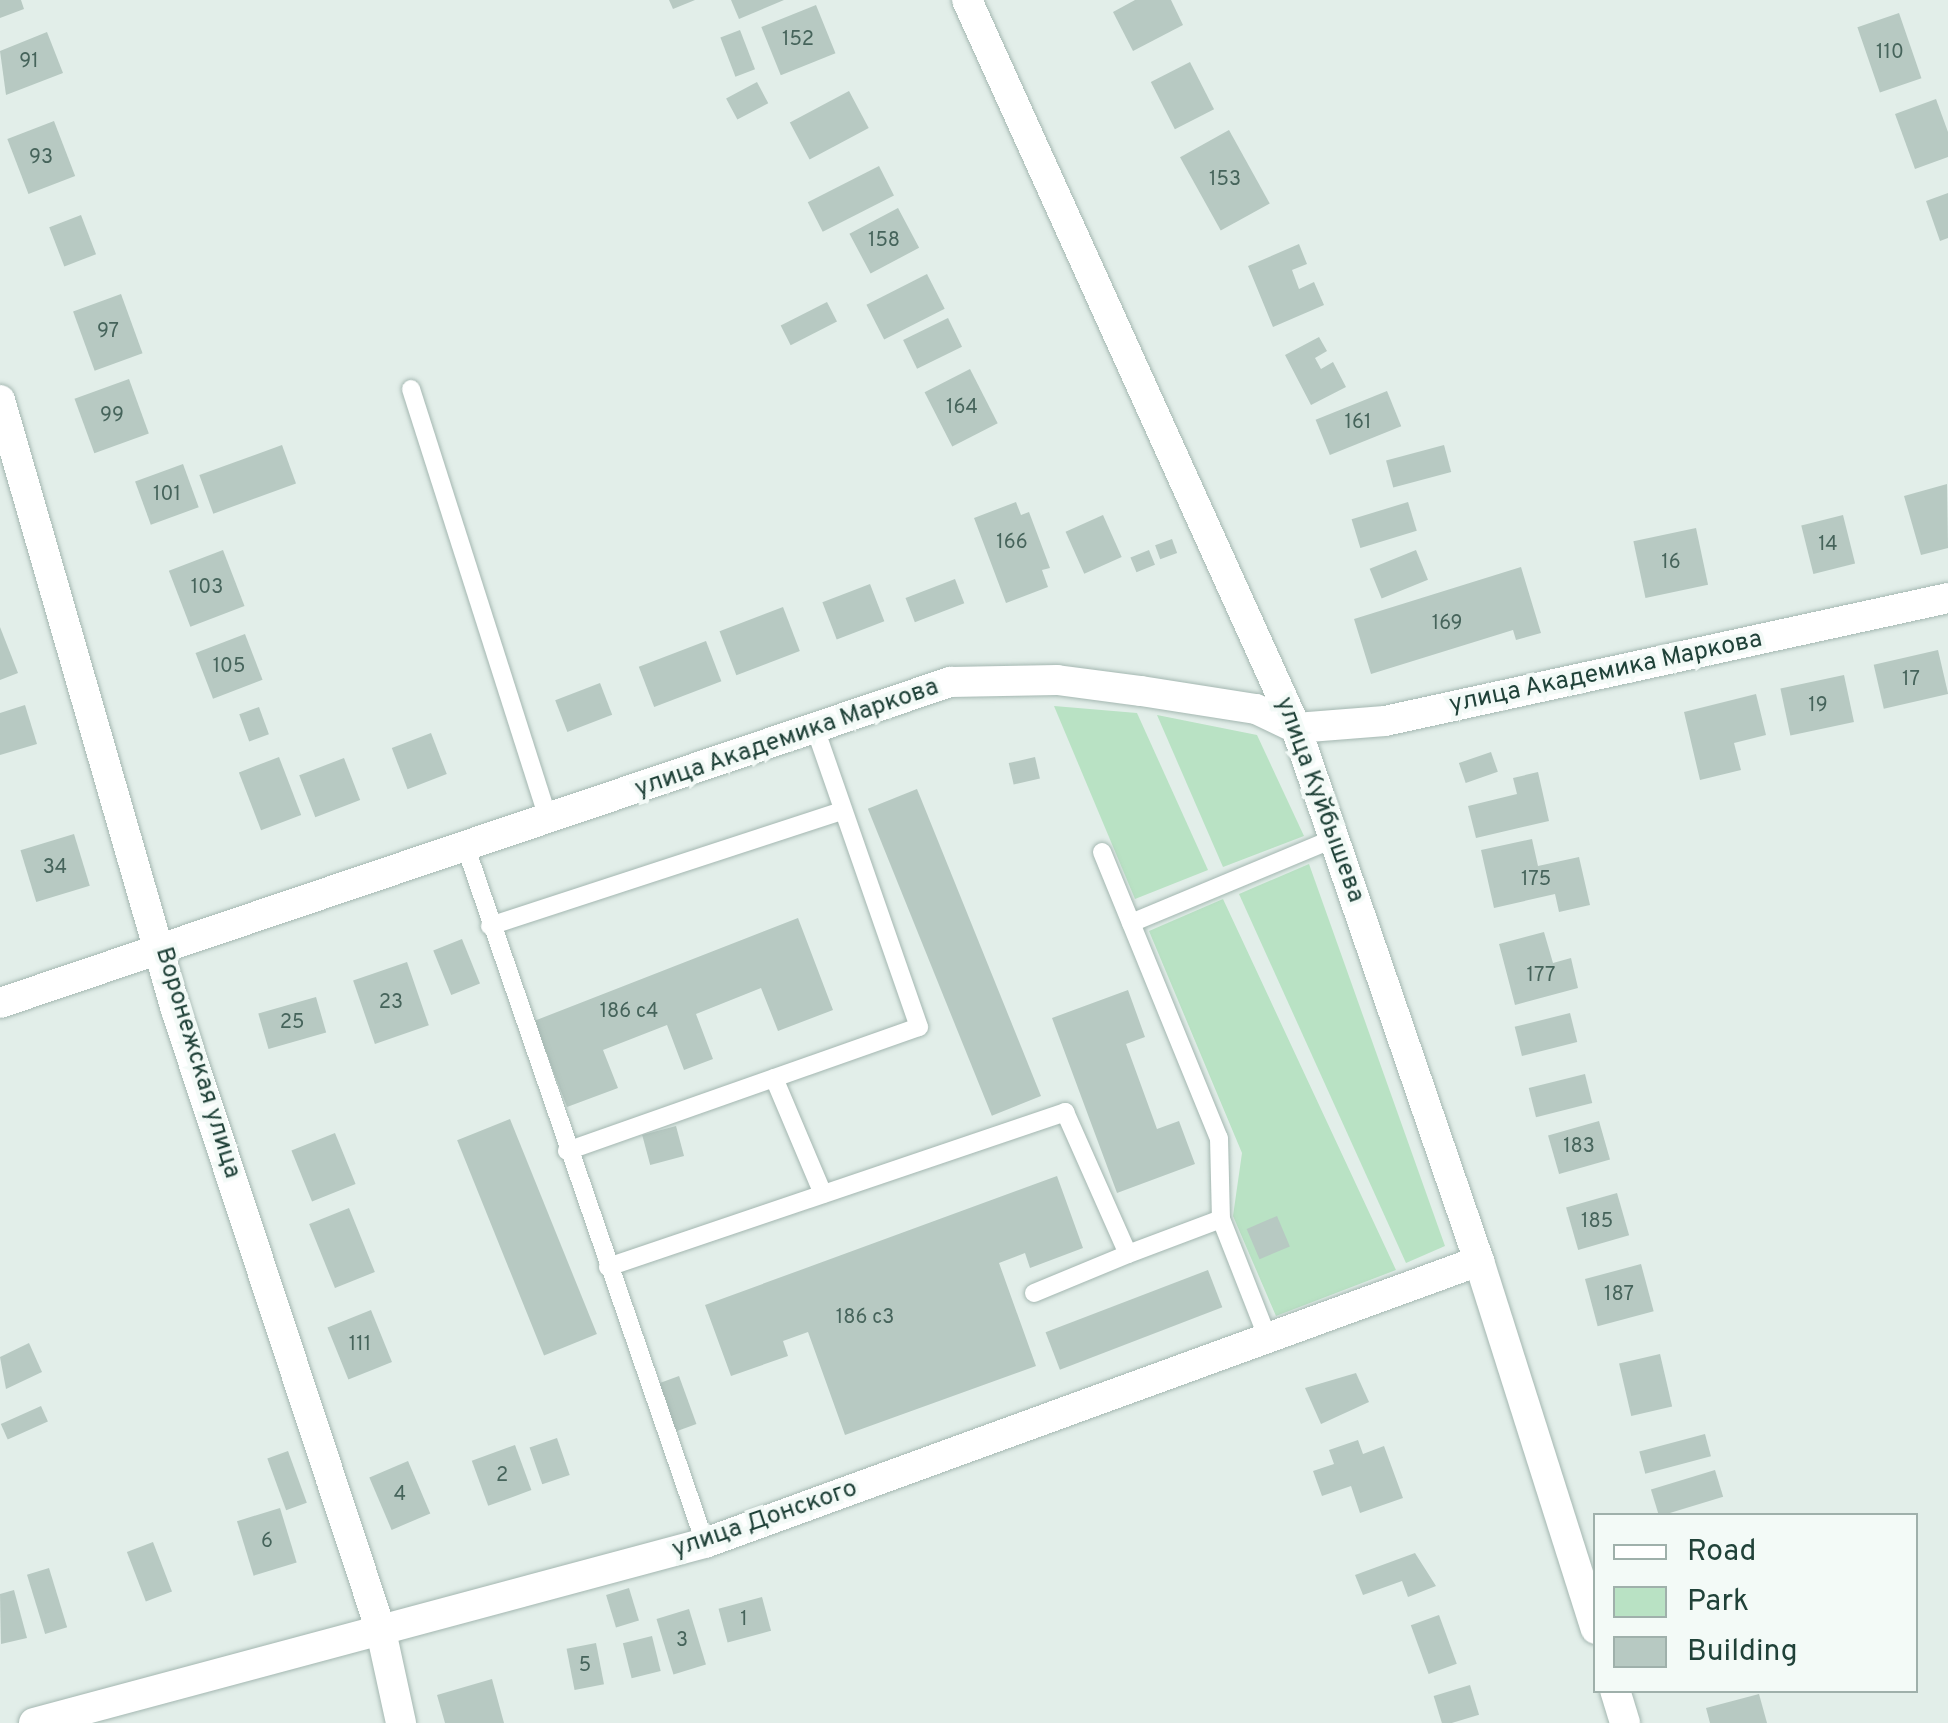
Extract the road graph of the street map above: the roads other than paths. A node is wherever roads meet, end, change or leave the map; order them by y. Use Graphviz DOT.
graph roads {
  1 [pos="967,0"];
  2 [pos="411,390"];
  3 [pos="0,400"];
  4 [pos="1948,598"];
  5 [pos="1296,728"];
  6 [pos="815,729"];
  7 [pos="841,810"];
  8 [pos="548,822"];
  9 [pos="1335,838"];
  10 [pos="466,848"];
  11 [pos="1102,852"];
  12 [pos="1131,923"];
  13 [pos="490,926"];
  14 [pos="163,948"];
  15 [pos="0,1004"];
  16 [pos="774,1078"];
  17 [pos="568,1151"];
  18 [pos="823,1194"];
  19 [pos="1221,1218"];
  20 [pos="1128,1254"];
  21 [pos="1479,1261"];
  22 [pos="608,1267"];
  23 [pos="1034,1293"];
  24 [pos="1268,1339"];
  25 [pos="705,1544"];
  26 [pos="1593,1620"];
  27 [pos="381,1631"];
  28 [pos="1616,1693"];
  29 [pos="34,1723"];
  30 [pos="402,1723"];
  31 [pos="1625,1723"];
  1 -- 5 [label="street, улица Куйбышева"];
  2 -- 8 [label="lane"];
  3 -- 14 [label="street, Воронежская улица"];
  4 -- 5 [label="street, улица Академика Маркова"];
  5 -- 6 [label="street, улица Академика Маркова"];
  5 -- 9 [label="street, улица Куйбышева"];
  6 -- 7 [label="lane"];
  6 -- 8 [label="street, улица Академика Маркова"];
  7 -- 13 [label="lane"];
  7 -- 16 [label="lane"];
  8 -- 10 [label="street, улица Академика Маркова"];
  9 -- 12 [label="lane"];
  9 -- 21 [label="street, улица Куйбышева"];
  10 -- 13 [label="lane"];
  10 -- 14 [label="street, улица Академика Маркова"];
  11 -- 12 [label="lane"];
  12 -- 19 [label="lane"];
  13 -- 17 [label="lane"];
  14 -- 15 [label="street, улица Академика Маркова"];
  14 -- 27 [label="street, Воронежская улица"];
  16 -- 17 [label="lane"];
  16 -- 18 [label="lane"];
  17 -- 22 [label="lane"];
  18 -- 20 [label="lane"];
  18 -- 22 [label="lane"];
  19 -- 20 [label="lane"];
  19 -- 24 [label="lane"];
  20 -- 23 [label="lane"];
  21 -- 24 [label="street, улица Донского"];
  21 -- 26 [label="street, улица Куйбышева"];
  22 -- 25 [label="lane"];
  24 -- 25 [label="street, улица Донского"];
  25 -- 27 [label="street, улица Донского"];
  27 -- 29 [label="street, улица Донского"];
  27 -- 30 [label="street, Воронежская улица"];
  28 -- 31 [label="street"];
}
